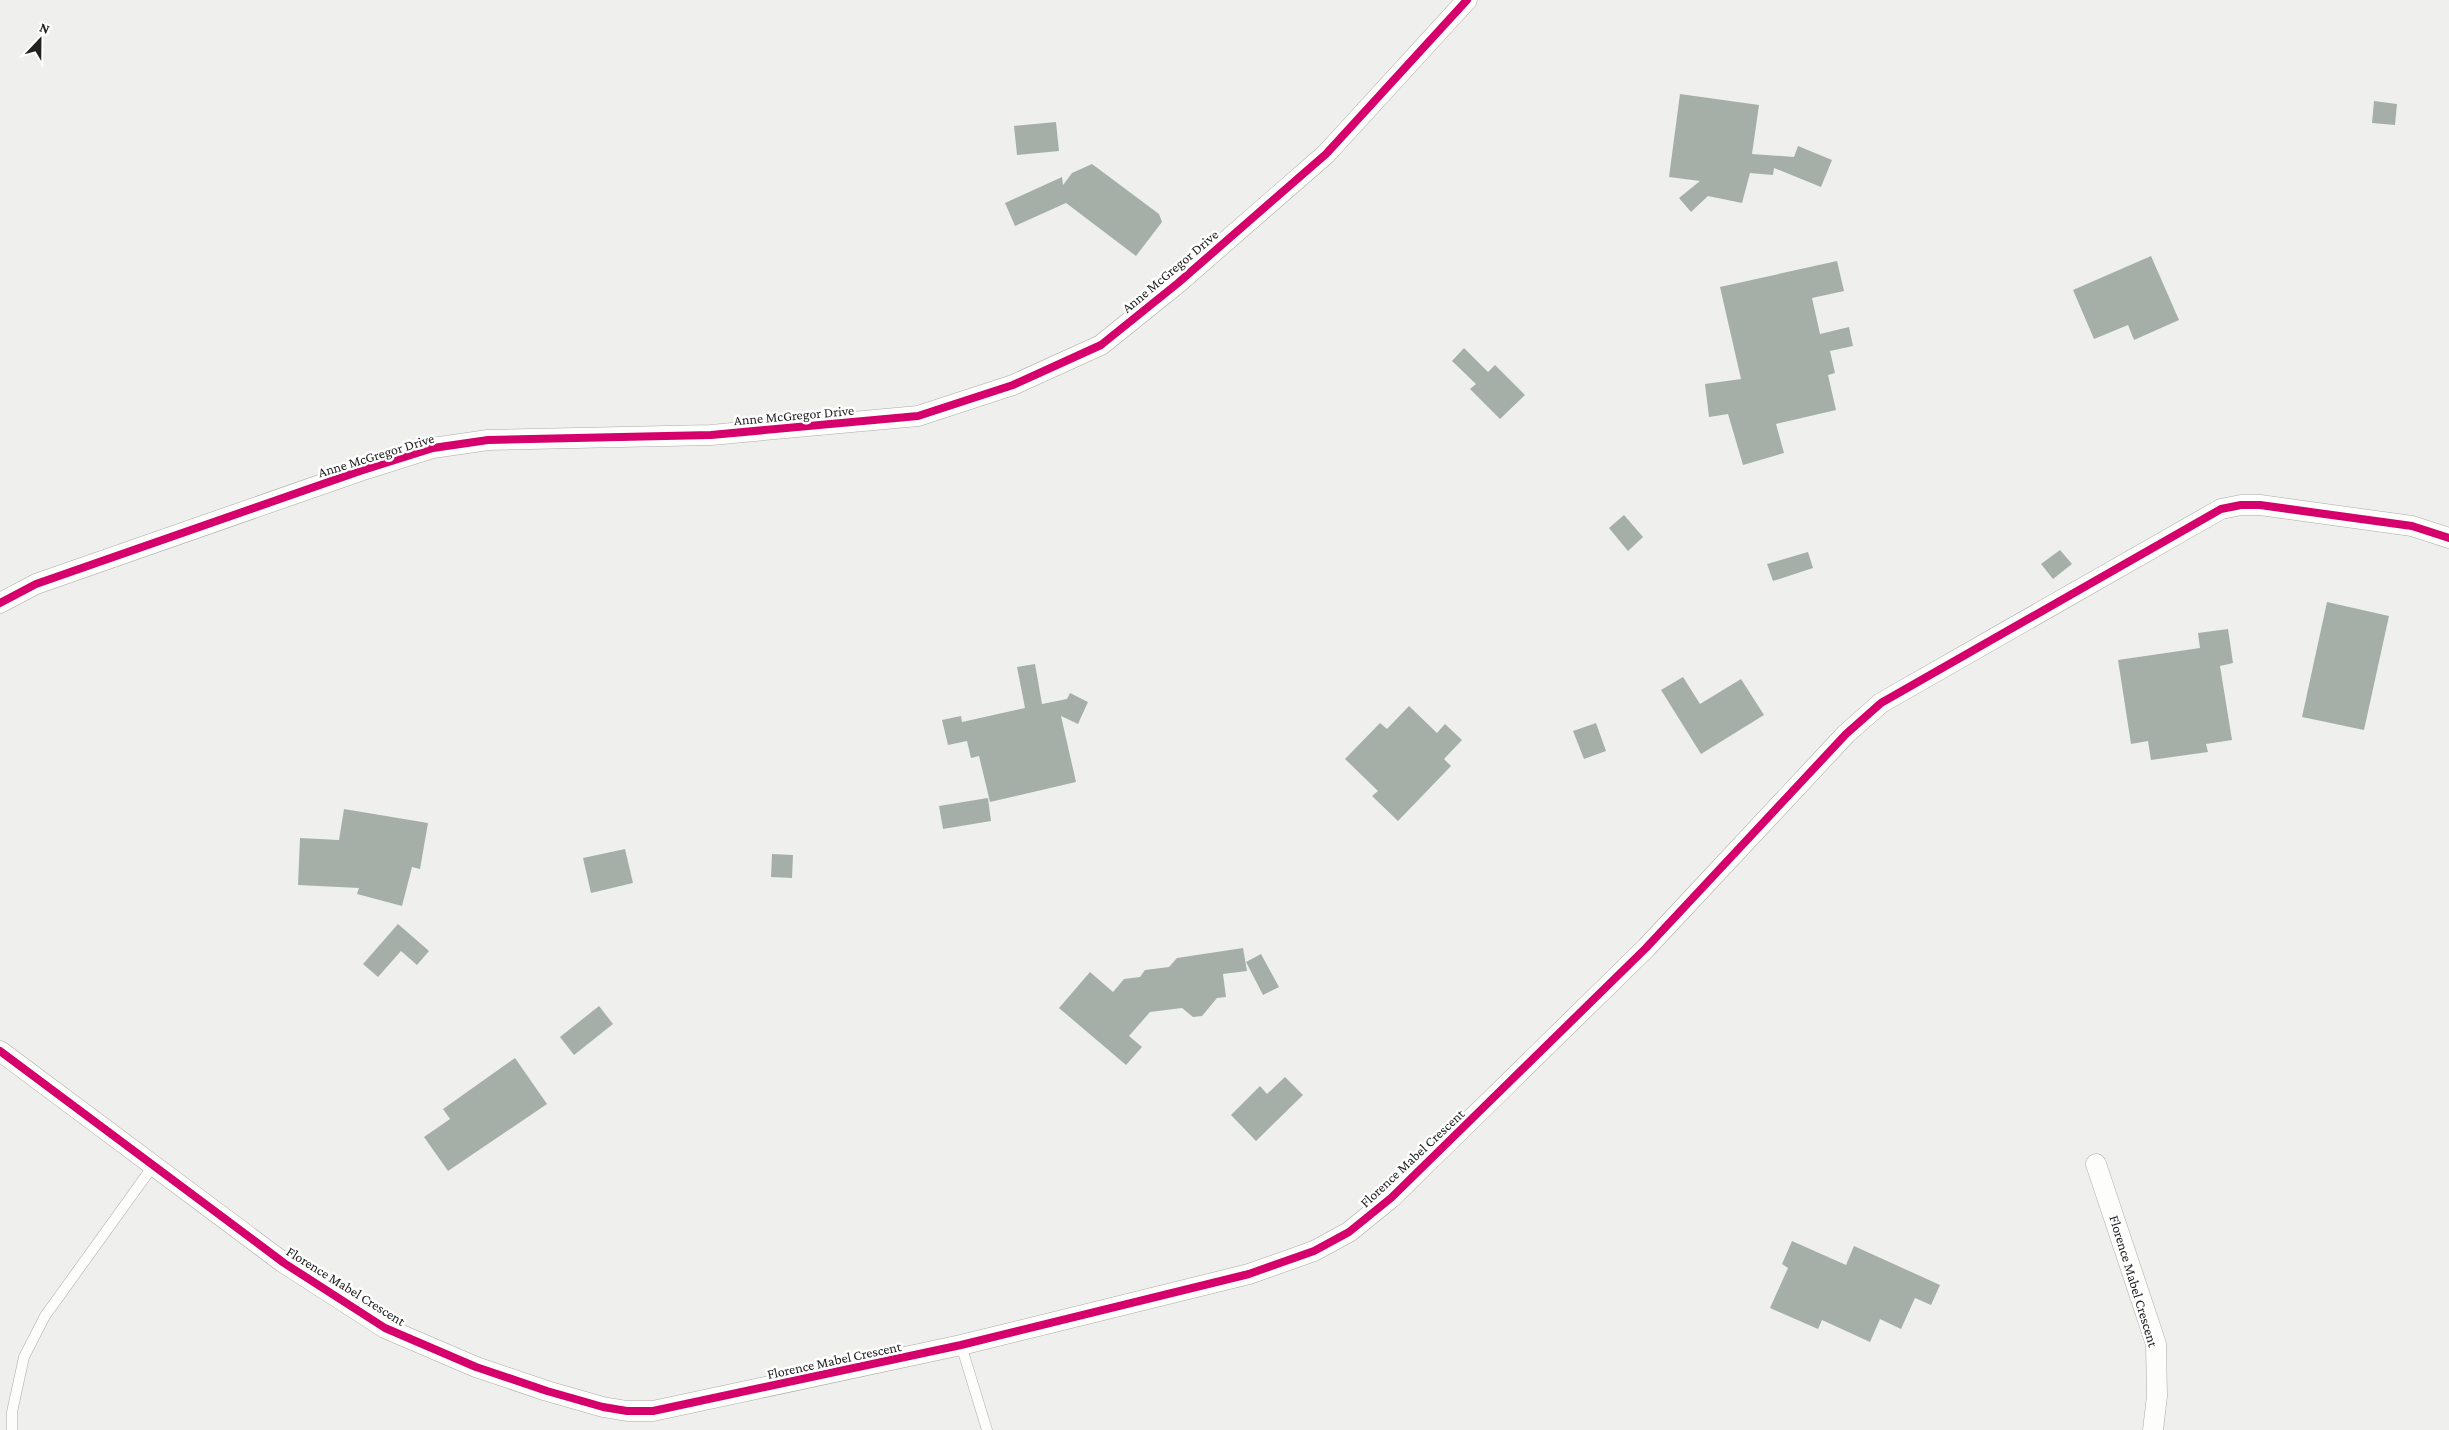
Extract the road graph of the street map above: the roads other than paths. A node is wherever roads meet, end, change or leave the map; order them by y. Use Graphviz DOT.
graph roads {
  1 [pos="1467,0"];
  2 [pos="2449,538"];
  3 [pos="0,602"];
  4 [pos="0,1051"];
  5 [pos="2096,1164"];
  6 [pos="153,1166"];
  7 [pos="961,1346"];
  8 [pos="12,1430"];
  9 [pos="987,1430"];
  10 [pos="2152,1430"];
  1 -- 3 [label="street, Anne McGregor Drive"];
  2 -- 7 [label="street, Florence Mabel Crescent"];
  4 -- 6 [label="street, Florence Mabel Crescent"];
  5 -- 10 [label="street, Florence Mabel Crescent"];
  6 -- 7 [label="street, Florence Mabel Crescent"];
  6 -- 8 [label="lane"];
  7 -- 9 [label="lane"];
}
